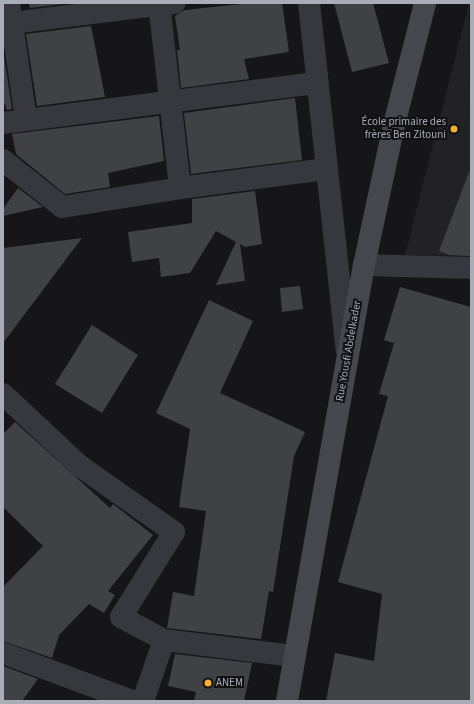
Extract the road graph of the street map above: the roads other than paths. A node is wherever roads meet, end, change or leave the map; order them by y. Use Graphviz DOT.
graph roads {
  1 [pos="309,3"];
  2 [pos="425,3"];
  3 [pos="165,4"];
  4 [pos="8,16"];
  5 [pos="317,83"];
  6 [pos="169,102"];
  7 [pos="26,120"];
  8 [pos="3,123"];
  9 [pos="3,160"];
  10 [pos="326,169"];
  11 [pos="180,188"];
  12 [pos="364,264"];
  13 [pos="471,268"];
  14 [pos="348,358"];
  15 [pos="3,394"];
  16 [pos="164,640"];
  17 [pos="3,653"];
  18 [pos="295,656"];
  19 [pos="132,701"];
  20 [pos="144,701"];
  21 [pos="287,701"];
  1 -- 5 [label="street"];
  2 -- 12 [label="main road, Rue Yousfi Abdelkader"];
  3 -- 4 [label="street"];
  3 -- 6 [label="street"];
  4 -- 7 [label="street"];
  5 -- 6 [label="street"];
  5 -- 10 [label="street"];
  6 -- 7 [label="street"];
  6 -- 11 [label="street"];
  7 -- 8 [label="street"];
  9 -- 11 [label="street"];
  10 -- 11 [label="street"];
  10 -- 14 [label="street"];
  12 -- 13 [label="street"];
  12 -- 14 [label="main road, Rue Yousfi Abdelkader"];
  14 -- 18 [label="main road, Rue Yousfi Abdelkader"];
  15 -- 16 [label="street"];
  16 -- 18 [label="street"];
  16 -- 20 [label="street"];
  17 -- 19 [label="street"];
  18 -- 21 [label="main road, Rue Yousfi Abdelkader"];
}
